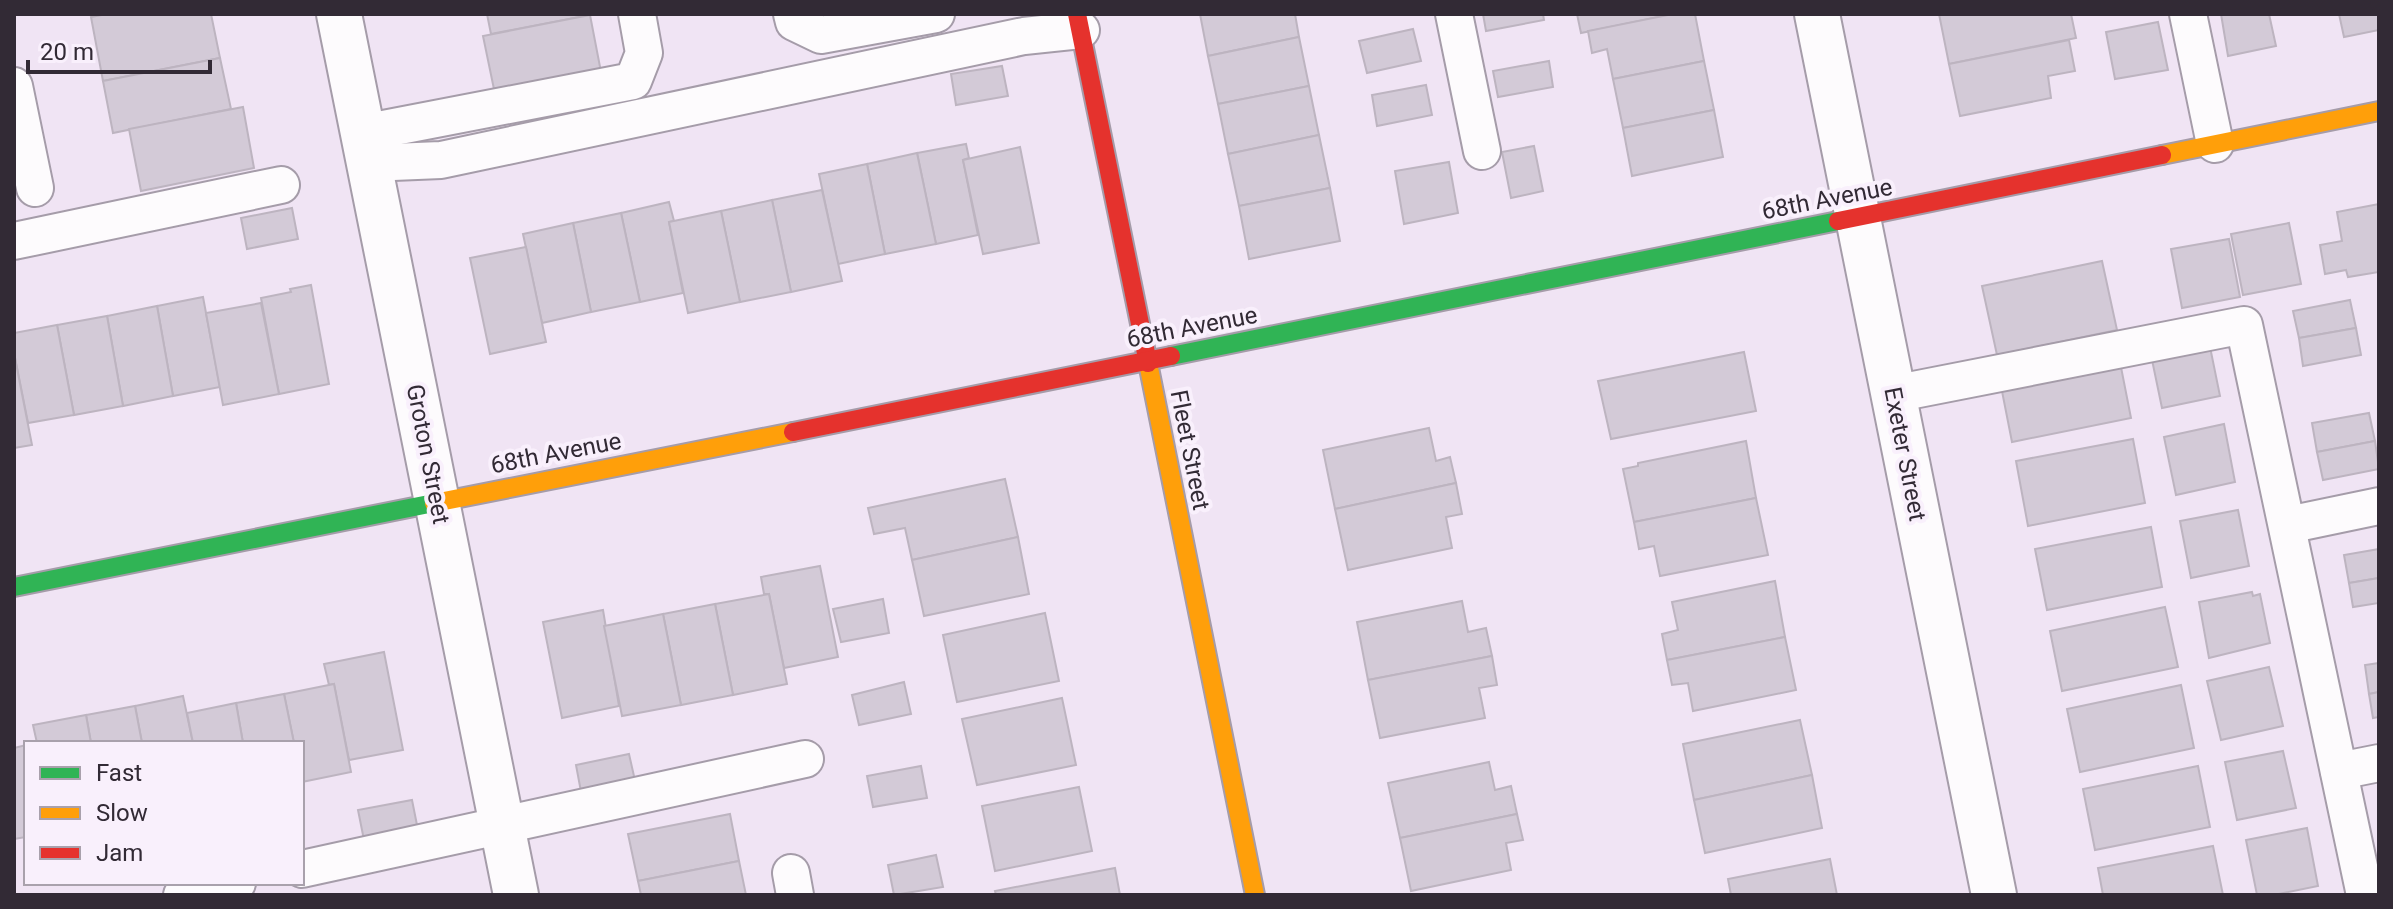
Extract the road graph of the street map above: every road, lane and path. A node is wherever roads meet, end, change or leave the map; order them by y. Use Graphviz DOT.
graph roads {
  1 [pos="339,14"];
  2 [pos="637,14"];
  3 [pos="792,14"];
  4 [pos="936,14"];
  5 [pos="1454,14"];
  6 [pos="1817,14"];
  7 [pos="2188,14"];
  8 [pos="1079,22"];
  9 [pos="14,86"];
  10 [pos="2379,111"];
  11 [pos="2215,144"];
  12 [pos="366,148"];
  13 [pos="1482,151"];
  14 [pos="281,185"];
  15 [pos="35,188"];
  16 [pos="1858,217"];
  17 [pos="14,241"];
  18 [pos="1147,361"];
  19 [pos="1893,394"];
  20 [pos="437,501"];
  21 [pos="2379,506"];
  22 [pos="2288,525"];
  23 [pos="14,587"];
  24 [pos="805,759"];
  25 [pos="2379,763"];
  26 [pos="2339,771"];
  27 [pos="502,825"];
  28 [pos="304,869"];
  29 [pos="228,885"];
  30 [pos="182,895"];
  31 [pos="516,895"];
  32 [pos="1255,895"];
  33 [pos="1994,895"];
  34 [pos="2365,895"];
  1 -- 12 [label="street, Groton Street"];
  2 -- 12 [label="lane"];
  3 -- 4 [label="lane"];
  5 -- 13 [label="lane"];
  6 -- 16 [label="street, Exeter Street"];
  7 -- 11 [label="lane"];
  8 -- 12 [label="lane"];
  8 -- 18 [label="street, Fleet Street"];
  9 -- 15 [label="lane"];
  10 -- 11 [label="street, 68th Avenue"];
  11 -- 16 [label="street, 68th Avenue"];
  12 -- 20 [label="street, Groton Street"];
  14 -- 17 [label="lane"];
  16 -- 18 [label="street, 68th Avenue"];
  16 -- 19 [label="street, Exeter Street"];
  18 -- 20 [label="street, 68th Avenue"];
  18 -- 32 [label="street, Fleet Street"];
  19 -- 22 [label="lane"];
  19 -- 33 [label="street, Exeter Street"];
  20 -- 23 [label="street, 68th Avenue"];
  20 -- 27 [label="street, Groton Street"];
  21 -- 22 [label="lane"];
  22 -- 26 [label="lane"];
  24 -- 27 [label="lane"];
  25 -- 26 [label="lane"];
  26 -- 34 [label="lane"];
  27 -- 28 [label="lane"];
  27 -- 31 [label="street, Groton Street"];
  29 -- 30 [label="lane"];
}
